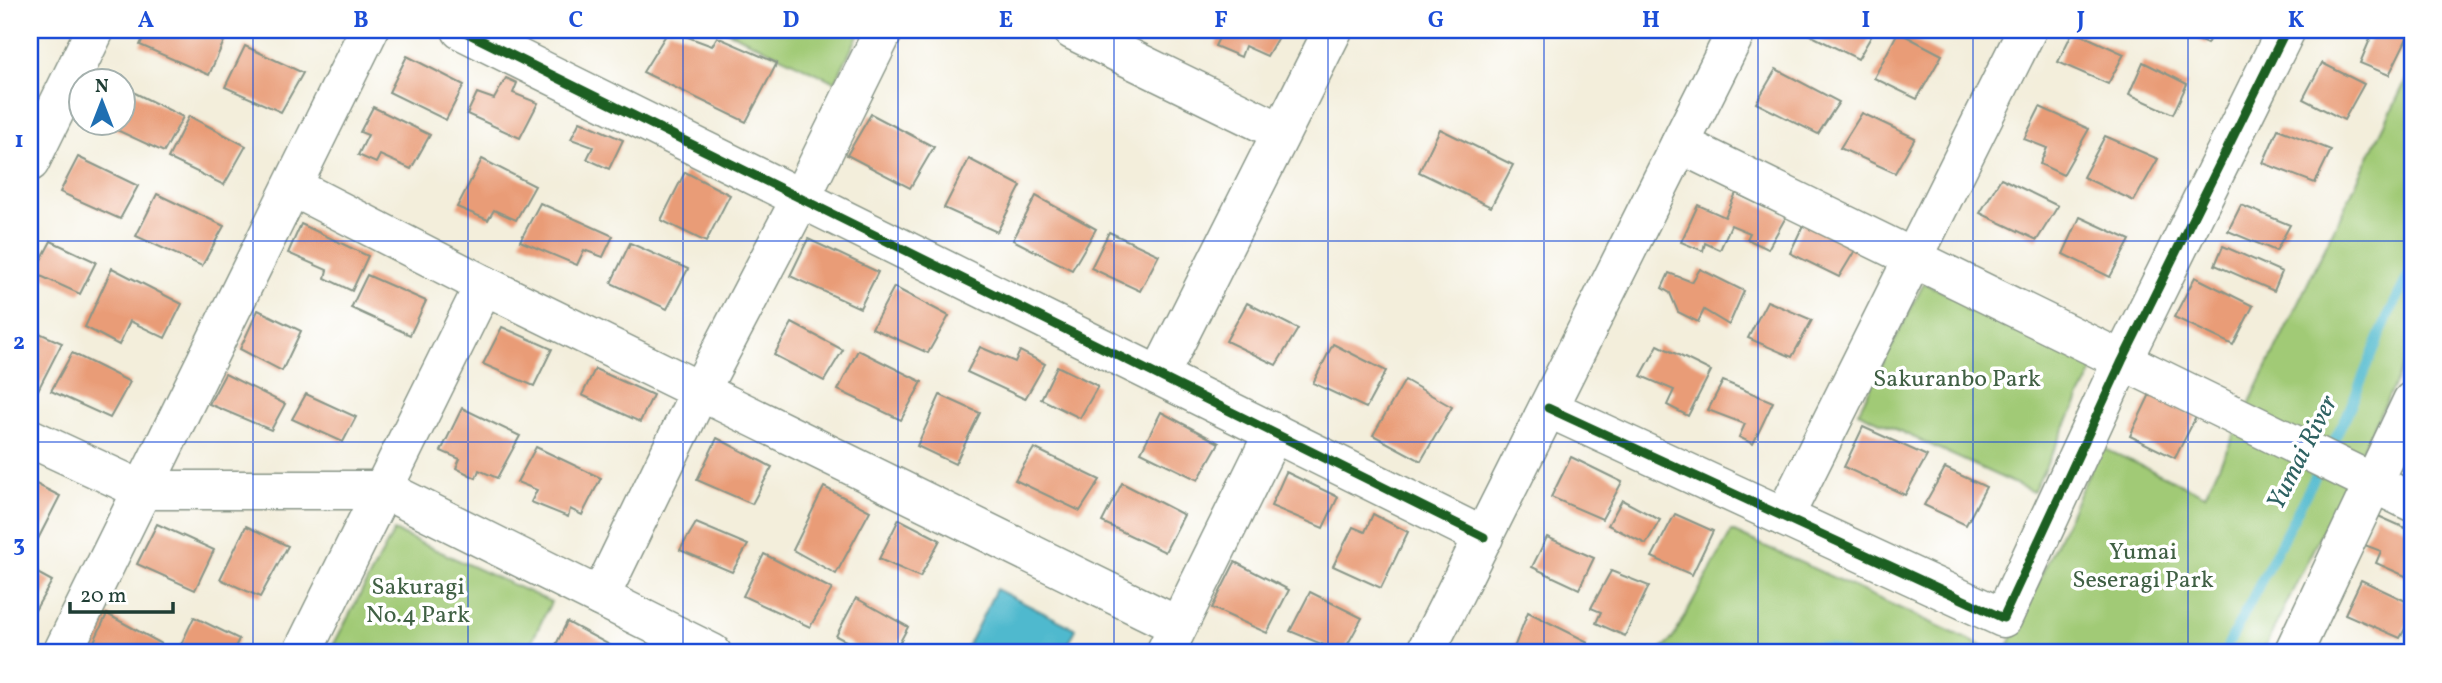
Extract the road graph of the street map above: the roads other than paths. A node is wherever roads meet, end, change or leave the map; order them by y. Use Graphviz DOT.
graph roads {
  1 [pos="96,30"];
  2 [pos="369,30"];
  3 [pos="461,30"];
  4 [pos="884,30"];
  5 [pos="1072,30"];
  6 [pos="1333,30"];
  7 [pos="1737,30"];
  8 [pos="2027,30"];
  9 [pos="2286,30"];
  10 [pos="1281,132"];
  11 [pos="1680,144"];
  12 [pos="30,162"];
  13 [pos="293,187"];
  14 [pos="801,198"];
  15 [pos="1913,258"];
  16 [pos="484,285"];
  17 [pos="2122,361"];
  18 [pos="1159,376"];
  19 [pos="700,391"];
  20 [pos="2412,401"];
  21 [pos="1548,408"];
  22 [pos="1274,432"];
  23 [pos="30,438"];
  24 [pos="2365,478"];
  25 [pos="142,490"];
  26 [pos="385,490"];
  27 [pos="2412,502"];
  28 [pos="1784,517"];
  29 [pos="1483,537"];
  30 [pos="600,597"];
  31 [pos="1171,640"];
  32 [pos="62,653"];
  33 [pos="302,653"];
  34 [pos="712,653"];
  35 [pos="1425,653"];
  36 [pos="2293,653"];
  1 -- 12 [label="street"];
  2 -- 13 [label="street"];
  3 -- 14 [label="street"];
  4 -- 14 [label="street"];
  5 -- 10 [label="street"];
  6 -- 10 [label="street"];
  7 -- 11 [label="street"];
  8 -- 15 [label="street"];
  9 -- 17 [label="street"];
  10 -- 18 [label="street"];
  11 -- 15 [label="street"];
  11 -- 21 [label="street"];
  13 -- 16 [label="street"];
  13 -- 25 [label="street"];
  14 -- 18 [label="street"];
  14 -- 19 [label="street"];
  15 -- 17 [label="street"];
  15 -- 28 [label="street"];
  16 -- 19 [label="street"];
  16 -- 26 [label="street"];
  17 -- 24 [label="street"];
  17 -- 28 [label="street"];
  18 -- 22 [label="street"];
  19 -- 30 [label="street"];
  19 -- 31 [label="street"];
  20 -- 24 [label="street"];
  21 -- 28 [label="street"];
  21 -- 29 [label="street"];
  22 -- 29 [label="street"];
  22 -- 31 [label="street"];
  23 -- 25 [label="street"];
  24 -- 27 [label="street"];
  24 -- 36 [label="street"];
  25 -- 26 [label="street"];
  25 -- 32 [label="street"];
  26 -- 30 [label="street"];
  26 -- 33 [label="street"];
  29 -- 35 [label="street"];
  30 -- 34 [label="street"];
}
